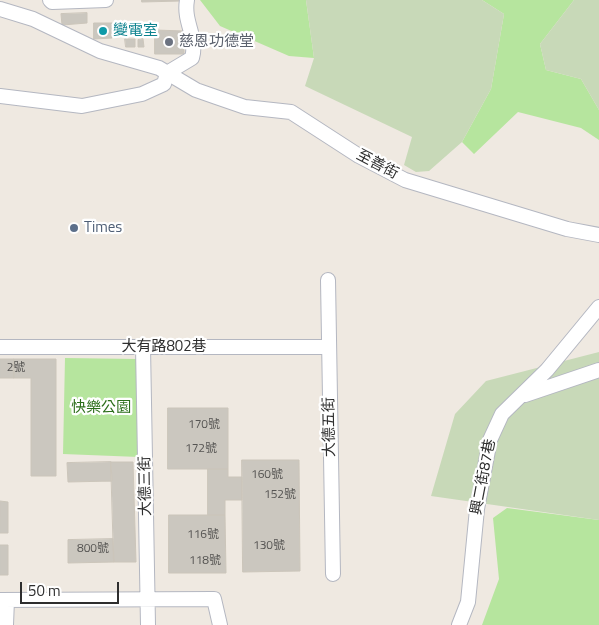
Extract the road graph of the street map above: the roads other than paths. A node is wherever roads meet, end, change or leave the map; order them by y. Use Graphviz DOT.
graph roads {
  1 [pos="106,0"];
  2 [pos="187,0"];
  3 [pos="51,1"];
  4 [pos="0,9"];
  5 [pos="49,27"];
  6 [pos="167,73"];
  7 [pos="0,96"];
  8 [pos="599,235"];
  9 [pos="328,280"];
  10 [pos="599,307"];
  11 [pos="0,347"];
  12 [pos="143,347"];
  13 [pos="329,347"];
  14 [pos="599,370"];
  15 [pos="522,396"];
  16 [pos="333,574"];
  17 [pos="148,599"];
  18 [pos="3,600"];
  19 [pos="6,625"];
  20 [pos="148,625"];
  21 [pos="220,625"];
  22 [pos="459,625"];
  1 -- 3 [label="street"];
  2 -- 6 [label="street"];
  3 -- 5 [label="street"];
  4 -- 5 [label="street, 至善街"];
  5 -- 6 [label="street, 至善街"];
  6 -- 7 [label="street"];
  6 -- 8 [label="street, 至善街"];
  9 -- 13 [label="street, 大德五街"];
  10 -- 15 [label="street, 興二街87巷"];
  11 -- 12 [label="street, 大有路802巷"];
  12 -- 13 [label="street, 大有路802巷"];
  12 -- 17 [label="street, 大德三街"];
  13 -- 16 [label="street, 大德五街"];
  14 -- 15 [label="street"];
  15 -- 22 [label="street, 興二街87巷"];
  17 -- 18 [label="street"];
  17 -- 20 [label="street, 大德三街"];
  17 -- 21 [label="street"];
  18 -- 19 [label="street"];
}
